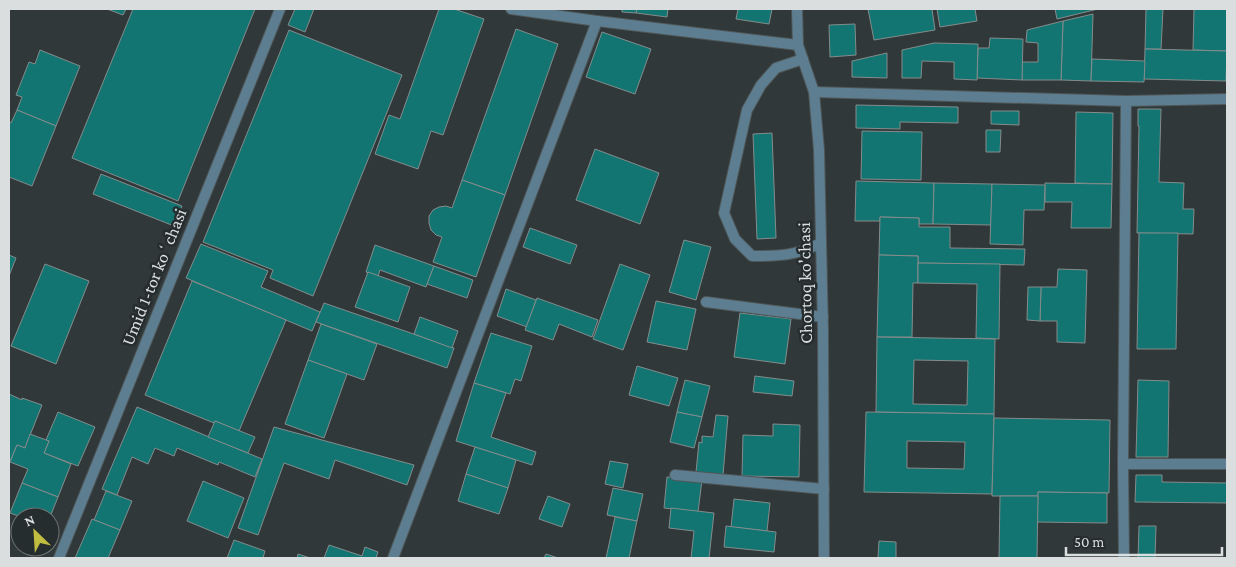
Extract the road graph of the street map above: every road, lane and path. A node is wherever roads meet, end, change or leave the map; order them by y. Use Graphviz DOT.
graph roads {
  1 [pos="280,9"];
  2 [pos="511,9"];
  3 [pos="797,9"];
  4 [pos="597,21"];
  5 [pos="798,45"];
  6 [pos="803,58"];
  7 [pos="814,92"];
  8 [pos="1227,99"];
  9 [pos="1126,101"];
  10 [pos="820,243"];
  11 [pos="706,302"];
  12 [pos="822,317"];
  13 [pos="1123,464"];
  14 [pos="1227,464"];
  15 [pos="675,475"];
  16 [pos="824,489"];
  17 [pos="59,558"];
  18 [pos="393,558"];
  19 [pos="824,558"];
  20 [pos="1124,558"];
  1 -- 17 [label="street, Umid 1-tor koʻchasi"];
  2 -- 4 [label="street"];
  3 -- 5 [label="street, Chortoq ko'chasi"];
  4 -- 5 [label="street"];
  4 -- 18 [label="street"];
  5 -- 6 [label="street, Chortoq ko'chasi"];
  6 -- 7 [label="street, Chortoq ko'chasi"];
  6 -- 10 [label="street"];
  7 -- 9 [label="street"];
  7 -- 10 [label="street, Chortoq ko'chasi"];
  8 -- 9 [label="street"];
  9 -- 13 [label="street"];
  10 -- 12 [label="street, Chortoq ko'chasi"];
  11 -- 12 [label="street"];
  12 -- 16 [label="street, Chortoq ko'chasi"];
  13 -- 14 [label="street"];
  13 -- 20 [label="street"];
  15 -- 16 [label="street"];
  16 -- 19 [label="street, Chortoq ko'chasi"];
}
